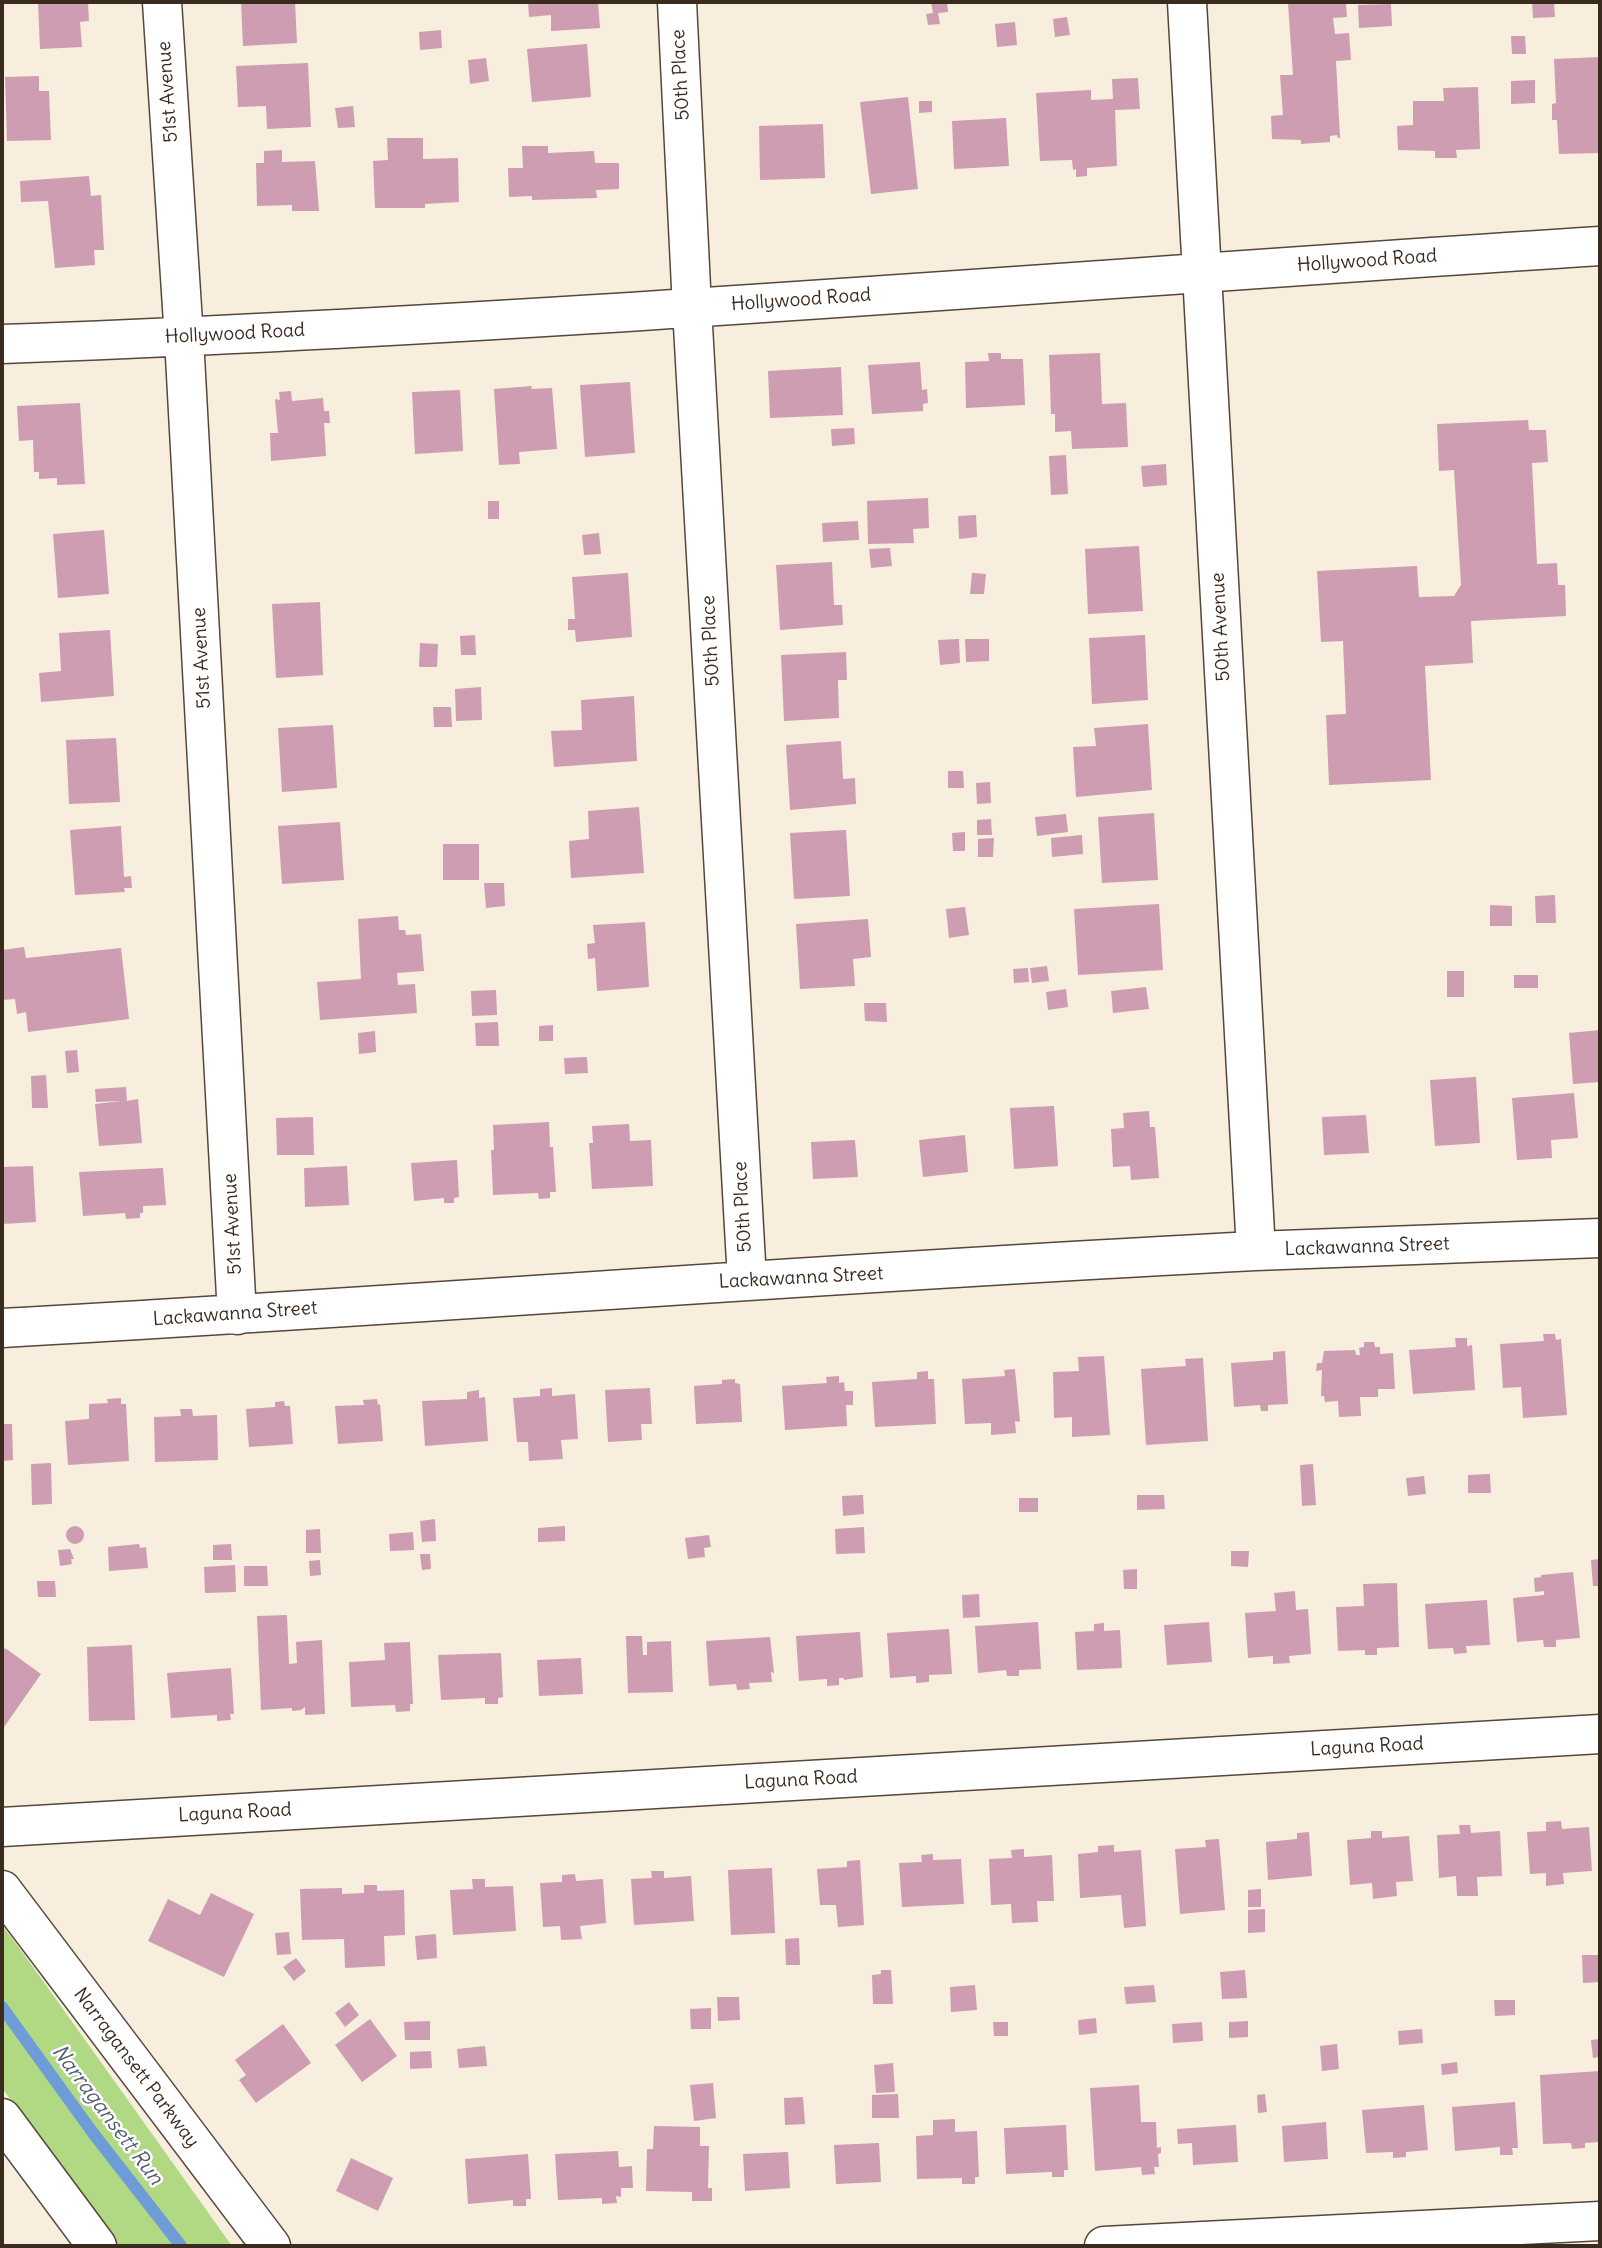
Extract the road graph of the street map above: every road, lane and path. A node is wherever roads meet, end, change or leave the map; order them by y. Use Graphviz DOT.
graph roads {
  1 [pos="162,2"];
  2 [pos="677,2"];
  3 [pos="1187,2"];
  4 [pos="1600,246"];
  5 [pos="1201,271"];
  6 [pos="692,307"];
  7 [pos="184,338"];
  8 [pos="2,344"];
  9 [pos="1600,1238"];
  10 [pos="1256,1251"];
  11 [pos="747,1280"];
  12 [pos="237,1315"];
  13 [pos="2,1328"];
  14 [pos="1600,1734"];
  15 [pos="2,1827"];
  16 [pos="2,1890"];
  17 [pos="2,2118"];
  18 [pos="1600,2221"];
  19 [pos="97,2246"];
  20 [pos="271,2246"];
  21 [pos="1104,2246"];
  1 -- 7 [label="street, 51st Avenue"];
  2 -- 6 [label="street, 50th Place"];
  3 -- 5 [label="street, 50th Avenue"];
  4 -- 5 [label="street, Hollywood Road"];
  5 -- 6 [label="street, Hollywood Road"];
  5 -- 10 [label="street, 50th Avenue"];
  6 -- 7 [label="street, Hollywood Road"];
  6 -- 11 [label="street, 50th Place"];
  7 -- 8 [label="street, Hollywood Road"];
  7 -- 12 [label="street, 51st Avenue"];
  9 -- 10 [label="street, Lackawanna Street"];
  10 -- 11 [label="street, Lackawanna Street"];
  11 -- 12 [label="street, Lackawanna Street"];
  12 -- 13 [label="street, Lackawanna Street"];
  14 -- 15 [label="street, Laguna Road"];
  16 -- 20 [label="street, Narragansett Parkway"];
  17 -- 19 [label="street"];
  18 -- 21 [label="street"];
}
